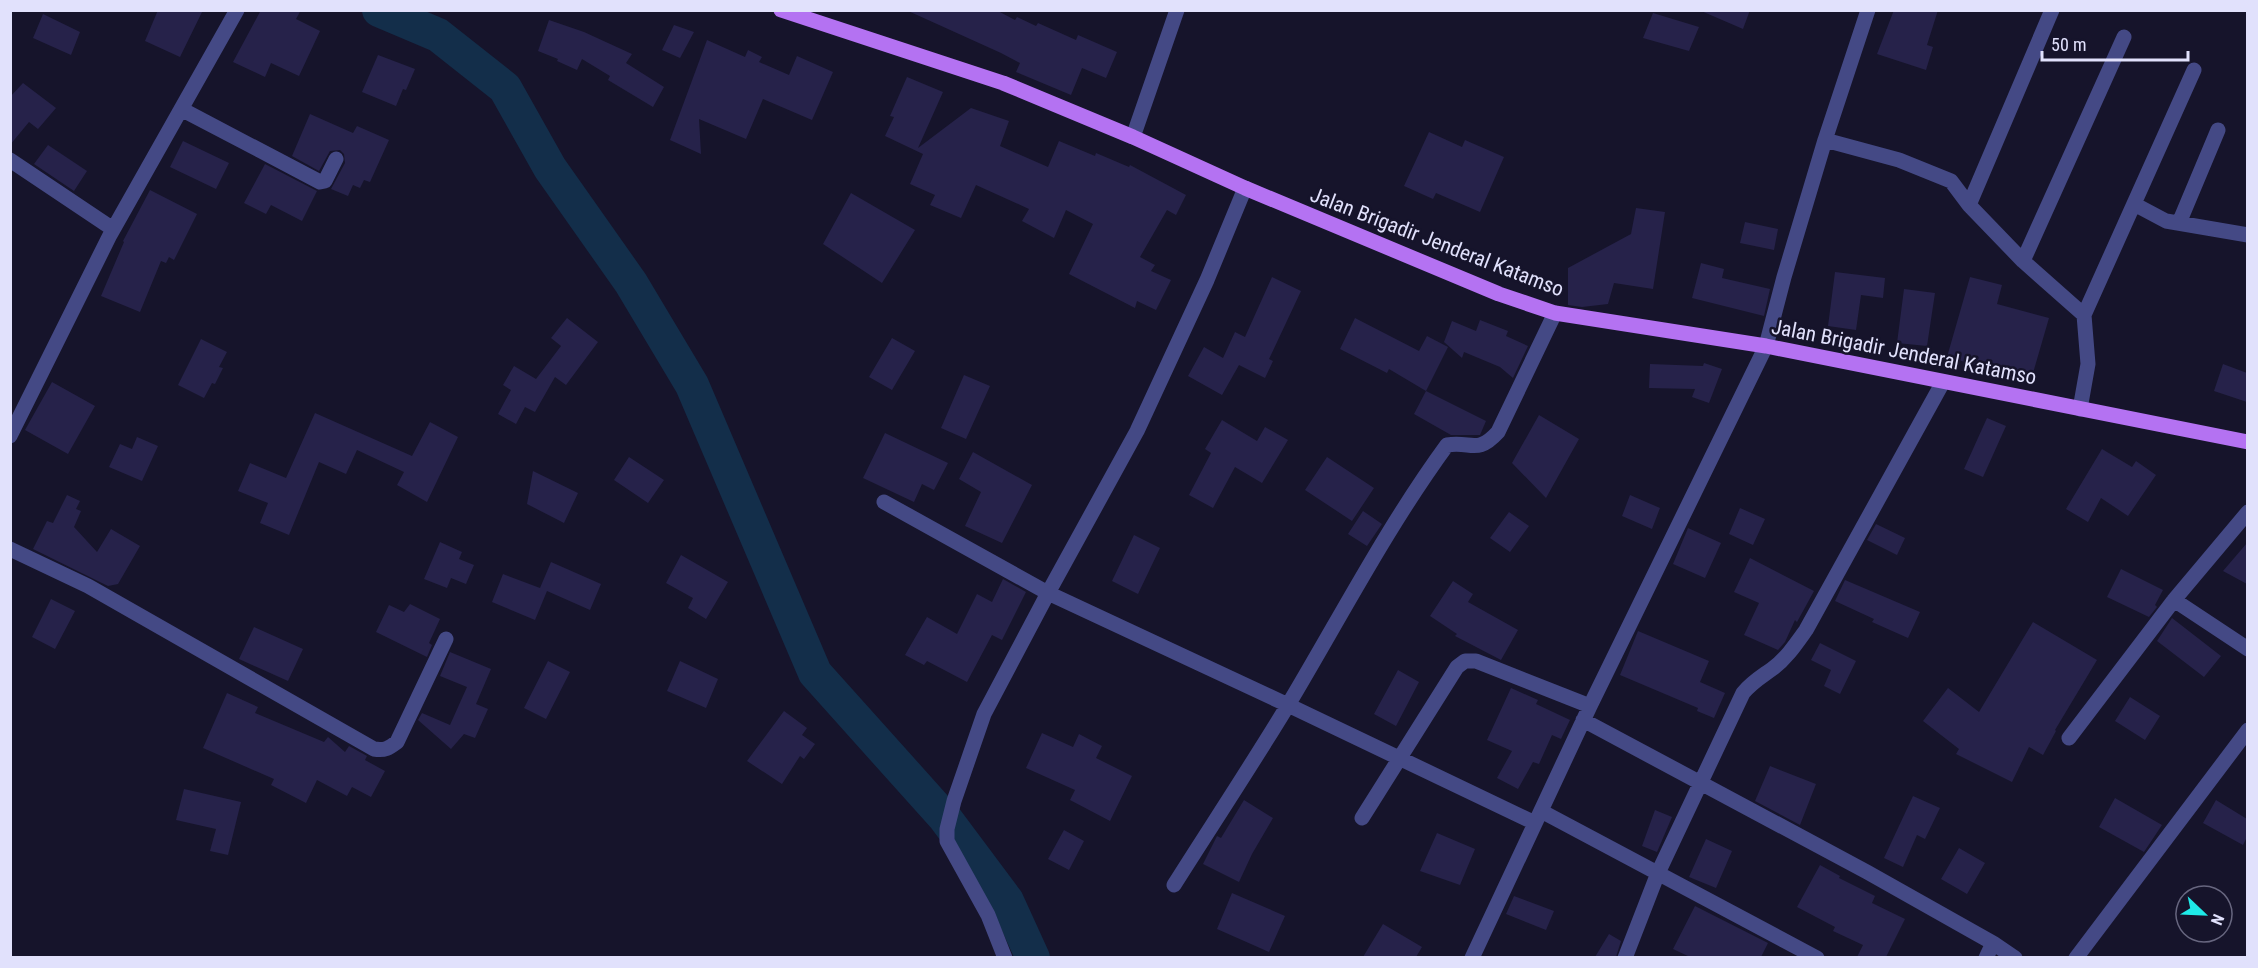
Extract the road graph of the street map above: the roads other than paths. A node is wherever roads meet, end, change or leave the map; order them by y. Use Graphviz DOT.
graph roads {
  1 [pos="237,10"];
  2 [pos="781,10"];
  3 [pos="1177,10"];
  4 [pos="1868,10"];
  5 [pos="2052,10"];
  6 [pos="2124,37"];
  7 [pos="2194,70"];
  8 [pos="181,109"];
  9 [pos="2218,130"];
  10 [pos="1133,136"];
  11 [pos="1825,140"];
  12 [pos="336,159"];
  13 [pos="10,160"];
  14 [pos="1245,188"];
  15 [pos="2134,204"];
  16 [pos="1968,205"];
  17 [pos="2179,223"];
  18 [pos="115,235"];
  19 [pos="2247,235"];
  20 [pos="2023,261"];
  21 [pos="1555,313"];
  22 [pos="2084,315"];
  23 [pos="1766,346"];
  24 [pos="1943,382"];
  25 [pos="2080,409"];
  26 [pos="10,436"];
  27 [pos="2247,442"];
  28 [pos="884,502"];
  29 [pos="2247,512"];
  30 [pos="10,549"];
  31 [pos="1048,593"];
  32 [pos="2174,600"];
  33 [pos="446,639"];
  34 [pos="2247,649"];
  35 [pos="1288,705"];
  36 [pos="1586,713"];
  37 [pos="2247,730"];
  38 [pos="2069,738"];
  39 [pos="1400,759"];
  40 [pos="1701,783"];
  41 [pos="1538,817"];
  42 [pos="1362,818"];
  43 [pos="1658,873"];
  44 [pos="1174,885"];
  45 [pos="1993,943"];
  46 [pos="1005,957"];
  47 [pos="1472,957"];
  48 [pos="1625,957"];
  49 [pos="1817,957"];
  50 [pos="1986,957"];
  51 [pos="2015,957"];
  52 [pos="2076,957"];
  1 -- 8 [label="street"];
  2 -- 10 [label="main road, Jalan Brigadir Jenderal Katamso"];
  3 -- 10 [label="street"];
  4 -- 11 [label="street"];
  5 -- 16 [label="street"];
  6 -- 20 [label="street"];
  7 -- 15 [label="street"];
  8 -- 12 [label="street"];
  8 -- 18 [label="street"];
  9 -- 17 [label="street"];
  10 -- 14 [label="main road, Jalan Brigadir Jenderal Katamso"];
  11 -- 16 [label="street"];
  11 -- 23 [label="street"];
  13 -- 18 [label="street"];
  14 -- 21 [label="main road, Jalan Brigadir Jenderal Katamso"];
  14 -- 31 [label="street"];
  15 -- 17 [label="street"];
  15 -- 22 [label="street"];
  16 -- 20 [label="street"];
  17 -- 19 [label="street"];
  18 -- 26 [label="street"];
  20 -- 22 [label="street"];
  21 -- 23 [label="main road, Jalan Brigadir Jenderal Katamso"];
  21 -- 35 [label="street"];
  22 -- 25 [label="street"];
  23 -- 24 [label="main road, Jalan Brigadir Jenderal Katamso"];
  23 -- 36 [label="street"];
  24 -- 25 [label="main road, Jalan Brigadir Jenderal Katamso"];
  24 -- 40 [label="street"];
  25 -- 27 [label="main road, Jalan Brigadir Jenderal Katamso"];
  28 -- 31 [label="street"];
  29 -- 32 [label="street"];
  30 -- 33 [label="street"];
  31 -- 35 [label="street"];
  31 -- 46 [label="street"];
  32 -- 34 [label="street"];
  32 -- 38 [label="street"];
  35 -- 39 [label="street"];
  35 -- 44 [label="street"];
  36 -- 39 [label="street"];
  36 -- 40 [label="street"];
  36 -- 41 [label="street"];
  37 -- 52 [label="street"];
  39 -- 41 [label="street"];
  39 -- 42 [label="street"];
  40 -- 43 [label="street"];
  40 -- 45 [label="street"];
  41 -- 43 [label="street"];
  41 -- 47 [label="street"];
  43 -- 48 [label="street"];
  43 -- 49 [label="street"];
  45 -- 50 [label="street"];
  45 -- 51 [label="street"];
}
